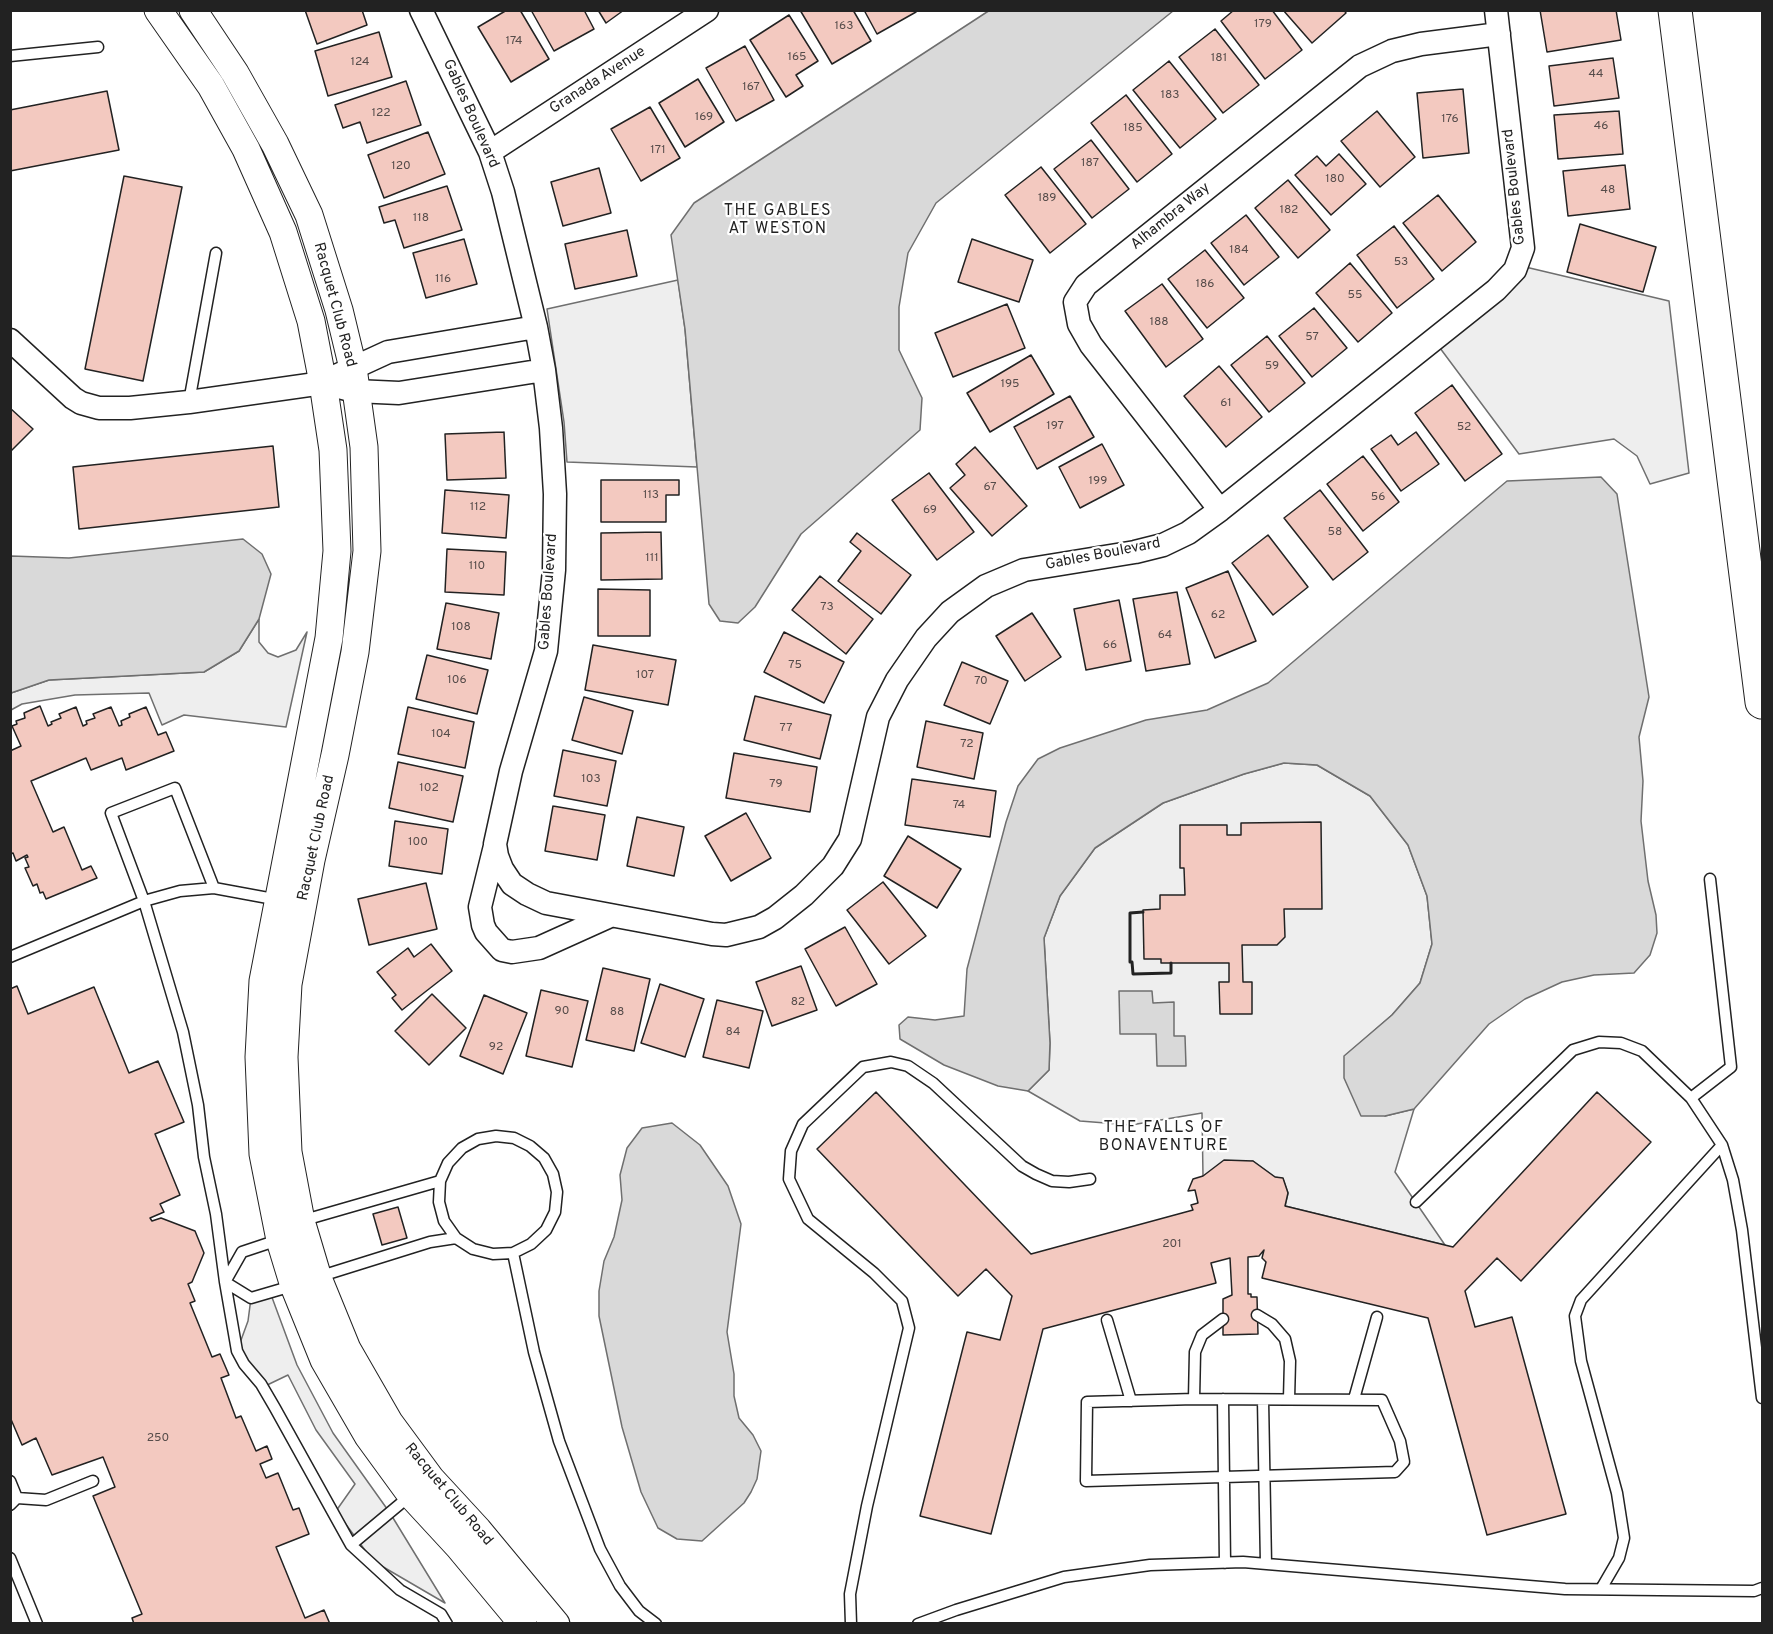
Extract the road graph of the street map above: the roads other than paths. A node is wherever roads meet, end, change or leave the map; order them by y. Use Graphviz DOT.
graph roads {
  1 [pos="158,10"];
  2 [pos="193,10"];
  3 [pos="421,10"];
  4 [pos="706,10"];
  5 [pos="1496,10"];
  6 [pos="1675,10"];
  7 [pos="1499,34"];
  8 [pos="98,47"];
  9 [pos="10,56"];
  10 [pos="490,152"];
  11 [pos="216,253"];
  12 [pos="536,327"];
  13 [pos="10,340"];
  14 [pos="544,370"];
  15 [pos="354,380"];
  16 [pos="323,383"];
  17 [pos="189,402"];
  18 [pos="1220,510"];
  19 [pos="1762,702"];
  20 [pos="495,844"];
  21 [pos="1710,879"];
  22 [pos="214,888"];
  23 [pos="144,901"];
  24 [pos="290,902"];
  25 [pos="610,916"];
  26 [pos="10,957"];
  27 [pos="1691,1098"];
  28 [pos="1722,1145"];
  29 [pos="1090,1179"];
  30 [pos="440,1181"];
  31 [pos="1416,1202"];
  32 [pos="290,1230"];
  33 [pos="456,1238"];
  34 [pos="513,1253"];
  35 [pos="225,1282"];
  36 [pos="306,1282"];
  37 [pos="1257,1315"];
  38 [pos="1377,1317"];
  39 [pos="1223,1319"];
  40 [pos="1107,1320"];
  41 [pos="1762,1398"];
  42 [pos="1194,1399"];
  43 [pos="1223,1399"];
  44 [pos="1289,1399"];
  45 [pos="1354,1399"];
  46 [pos="1263,1400"];
  47 [pos="1131,1401"];
  48 [pos="1264,1475"];
  49 [pos="1225,1478"];
  50 [pos="10,1481"];
  51 [pos="93,1481"];
  52 [pos="421,1487"];
  53 [pos="14,1501"];
  54 [pos="351,1545"];
  55 [pos="10,1558"];
  56 [pos="1225,1563"];
  57 [pos="1266,1564"];
  58 [pos="1762,1588"];
  59 [pos="1601,1589"];
  60 [pos="37,1623"];
  61 [pos="447,1623"];
  62 [pos="523,1623"];
  63 [pos="556,1623"];
  64 [pos="656,1623"];
  65 [pos="852,1623"];
  66 [pos="918,1623"];
  1 -- 16 [label="street, Racquet Club Road"];
  2 -- 15 [label="street, Racquet Club Road"];
  3 -- 10 [label="street, Gables Boulevard"];
  4 -- 10 [label="street, Granada Avenue"];
  5 -- 7 [label="street, Gables Boulevard"];
  6 -- 19 [label="main road"];
  7 -- 18 [label="street, Gables Boulevard"];
  7 -- 18 [label="street, Alhambra Way"];
  8 -- 9 [label="lane"];
  10 -- 12 [label="street, Gables Boulevard"];
  11 -- 17 [label="lane"];
  12 -- 14 [label="street, Gables Boulevard"];
  12 -- 15 [label="street"];
  13 -- 17 [label="street"];
  14 -- 15 [label="street"];
  14 -- 20 [label="street, Gables Boulevard"];
  15 -- 16 [label="street"];
  15 -- 24 [label="street, Racquet Club Road"];
  16 -- 17 [label="street"];
  16 -- 24 [label="street, Racquet Club Road"];
  18 -- 25 [label="street, Gables Boulevard"];
  20 -- 25 [label="street, Gables Boulevard"];
  20 -- 25 [label="street, Gables Boulevard"];
  21 -- 27 [label="lane"];
  22 -- 23 [label="lane"];
  22 -- 23 [label="lane"];
  22 -- 24 [label="lane"];
  23 -- 26 [label="lane"];
  23 -- 35 [label="lane"];
  24 -- 32 [label="street, Racquet Club Road"];
  27 -- 28 [label="lane"];
  27 -- 31 [label="lane"];
  28 -- 41 [label="lane"];
  28 -- 59 [label="lane"];
  29 -- 65 [label="lane"];
  30 -- 32 [label="lane"];
  30 -- 33 [label="lane"];
  30 -- 34 [label="lane"];
  32 -- 35 [label="lane"];
  32 -- 36 [label="street, Racquet Club Road"];
  33 -- 34 [label="lane"];
  33 -- 36 [label="lane"];
  34 -- 64 [label="lane"];
  35 -- 36 [label="lane"];
  35 -- 54 [label="lane"];
  36 -- 52 [label="street, Racquet Club Road"];
  37 -- 44 [label="lane"];
  38 -- 45 [label="lane"];
  39 -- 42 [label="lane"];
  40 -- 47 [label="lane"];
  42 -- 43 [label="lane"];
  42 -- 47 [label="lane"];
  43 -- 46 [label="lane"];
  43 -- 49 [label="lane"];
  44 -- 45 [label="lane"];
  44 -- 46 [label="lane"];
  45 -- 48 [label="lane"];
  46 -- 48 [label="lane"];
  47 -- 49 [label="lane"];
  48 -- 49 [label="lane"];
  48 -- 57 [label="lane"];
  49 -- 56 [label="lane"];
  50 -- 53 [label="lane"];
  51 -- 53 [label="lane"];
  52 -- 54 [label="lane"];
  52 -- 62 [label="street, Racquet Club Road"];
  52 -- 63 [label="street, Racquet Club Road"];
  54 -- 61 [label="lane"];
  55 -- 60 [label="lane"];
  56 -- 57 [label="lane"];
  56 -- 66 [label="lane"];
  57 -- 59 [label="lane"];
  58 -- 59 [label="lane"];
}
